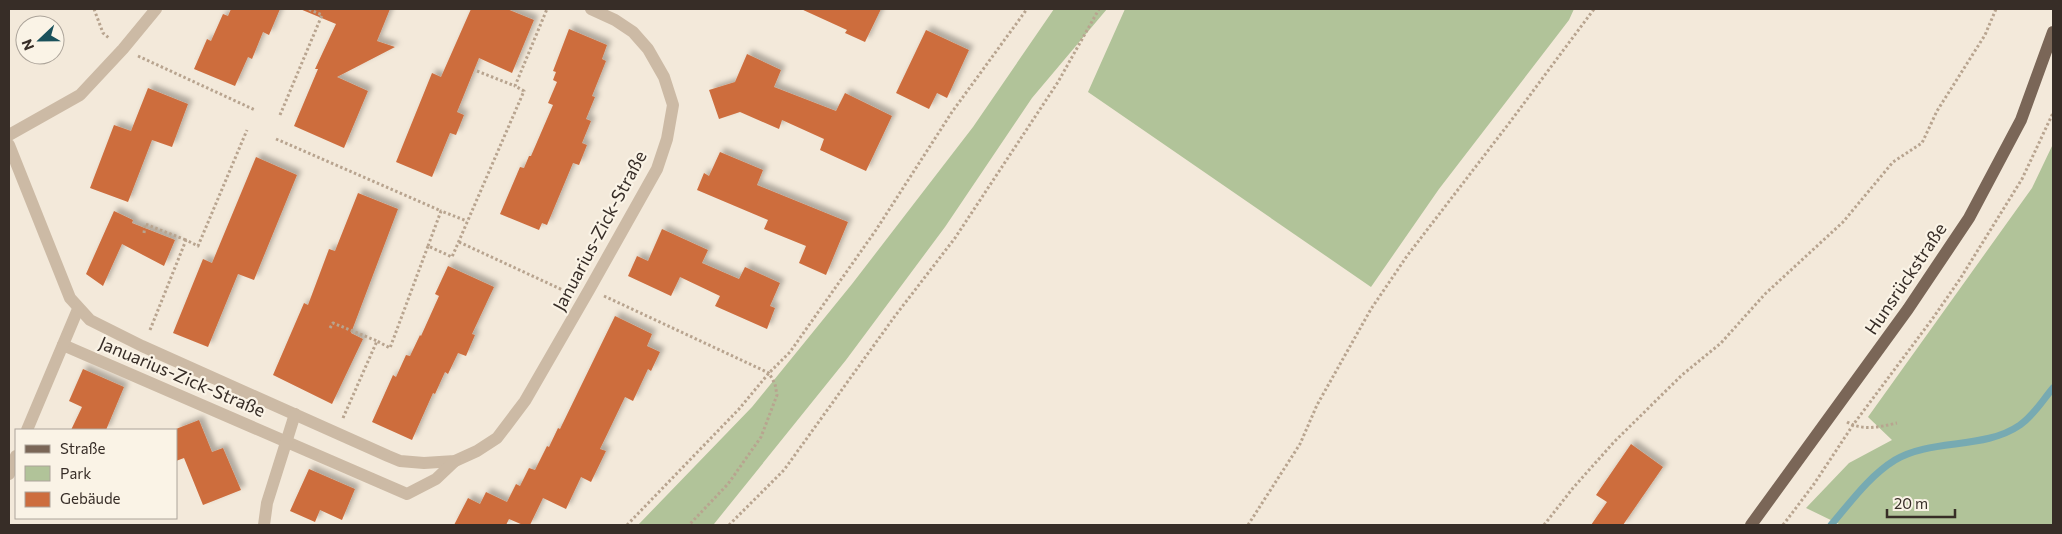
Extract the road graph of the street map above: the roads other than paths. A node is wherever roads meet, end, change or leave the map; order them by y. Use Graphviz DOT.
graph roads {
  1 [pos="156,9"];
  2 [pos="590,9"];
  3 [pos="2053,32"];
  4 [pos="9,135"];
  5 [pos="9,144"];
  6 [pos="78,309"];
  7 [pos="63,345"];
  8 [pos="295,414"];
  9 [pos="27,429"];
  10 [pos="288,442"];
  11 [pos="15,459"];
  12 [pos="454,461"];
  13 [pos="9,474"];
  14 [pos="264,525"];
  15 [pos="1751,525"];
  1 -- 4 [label="street"];
  2 -- 12 [label="street, Januarius-Zick-Straße"];
  3 -- 15 [label="main road, Hunsrückstraße"];
  5 -- 6 [label="street, Januarius-Zick-Straße"];
  6 -- 7 [label="street"];
  6 -- 8 [label="street, Januarius-Zick-Straße"];
  7 -- 9 [label="street"];
  7 -- 10 [label="street, Januarius-Zick-Straße"];
  8 -- 10 [label="street"];
  8 -- 12 [label="street, Januarius-Zick-Straße"];
  10 -- 12 [label="street, Januarius-Zick-Straße"];
  10 -- 14 [label="street"];
  11 -- 13 [label="street"];
}
